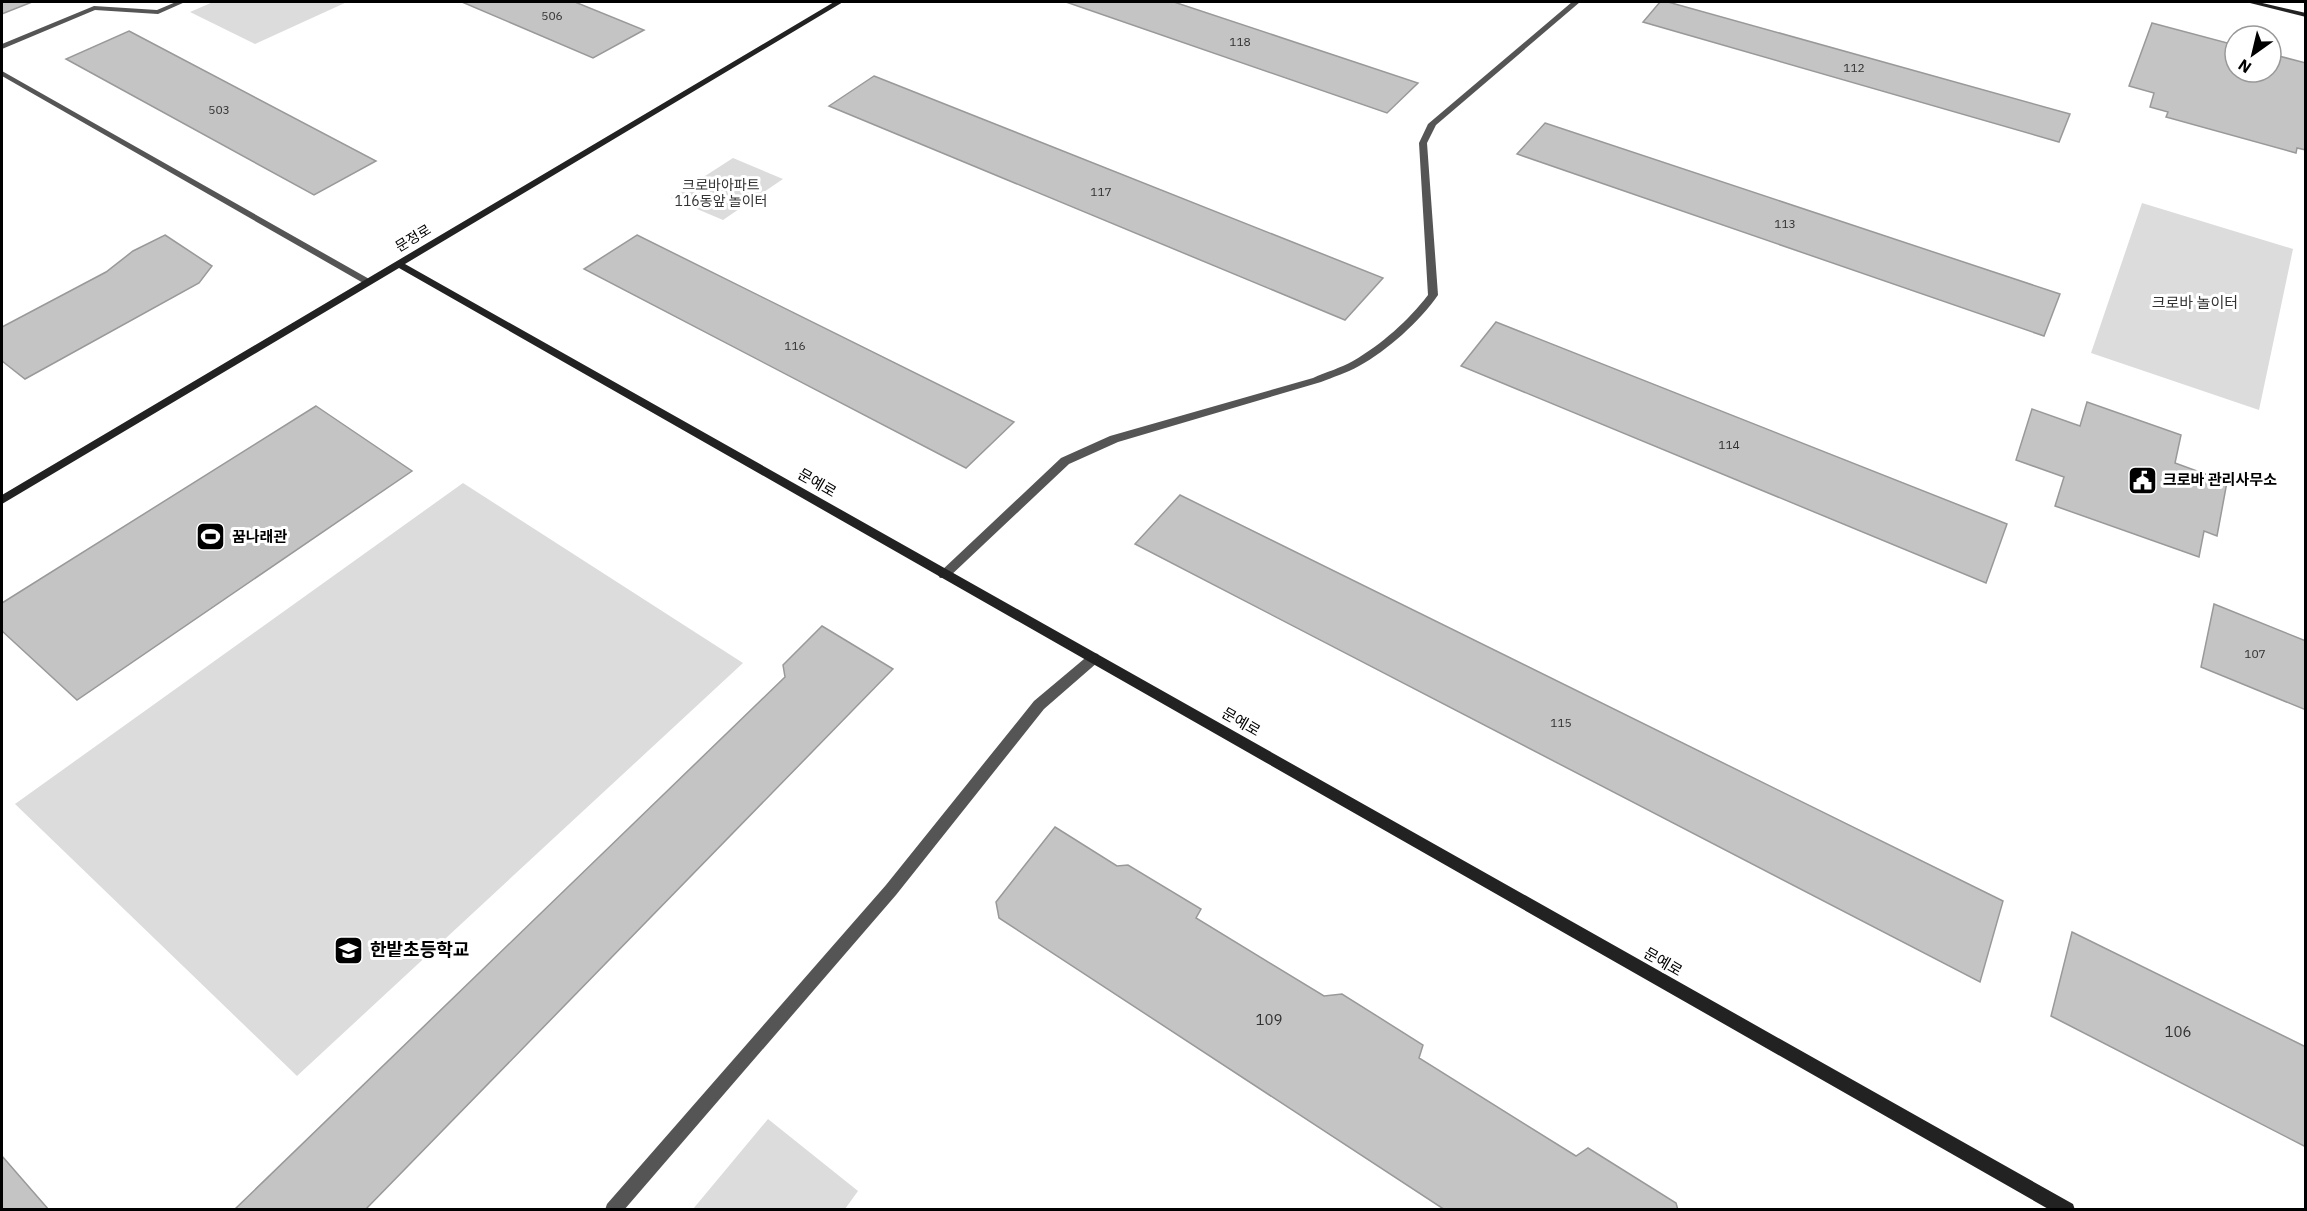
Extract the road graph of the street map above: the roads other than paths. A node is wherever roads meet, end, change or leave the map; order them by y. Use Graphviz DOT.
graph roads {
  1 [pos="181,2"];
  2 [pos="839,2"];
  3 [pos="1576,2"];
  4 [pos="2250,2"];
  5 [pos="2306,15"];
  6 [pos="2,47"];
  7 [pos="2,73"];
  8 [pos="398,264"];
  9 [pos="368,282"];
  10 [pos="2,500"];
  11 [pos="945,575"];
  12 [pos="1094,658"];
  13 [pos="613,1209"];
  14 [pos="2067,1209"];
  1 -- 6 [label="street"];
  2 -- 8 [label="main road, 문정로"];
  3 -- 11 [label="street"];
  4 -- 5 [label="main road"];
  7 -- 9 [label="street"];
  8 -- 9 [label="main road, 문정로"];
  8 -- 11 [label="main road, 문예로"];
  9 -- 10 [label="main road, 문정로"];
  11 -- 12 [label="main road, 문예로"];
  12 -- 13 [label="street"];
  12 -- 14 [label="main road, 문예로"];
}
